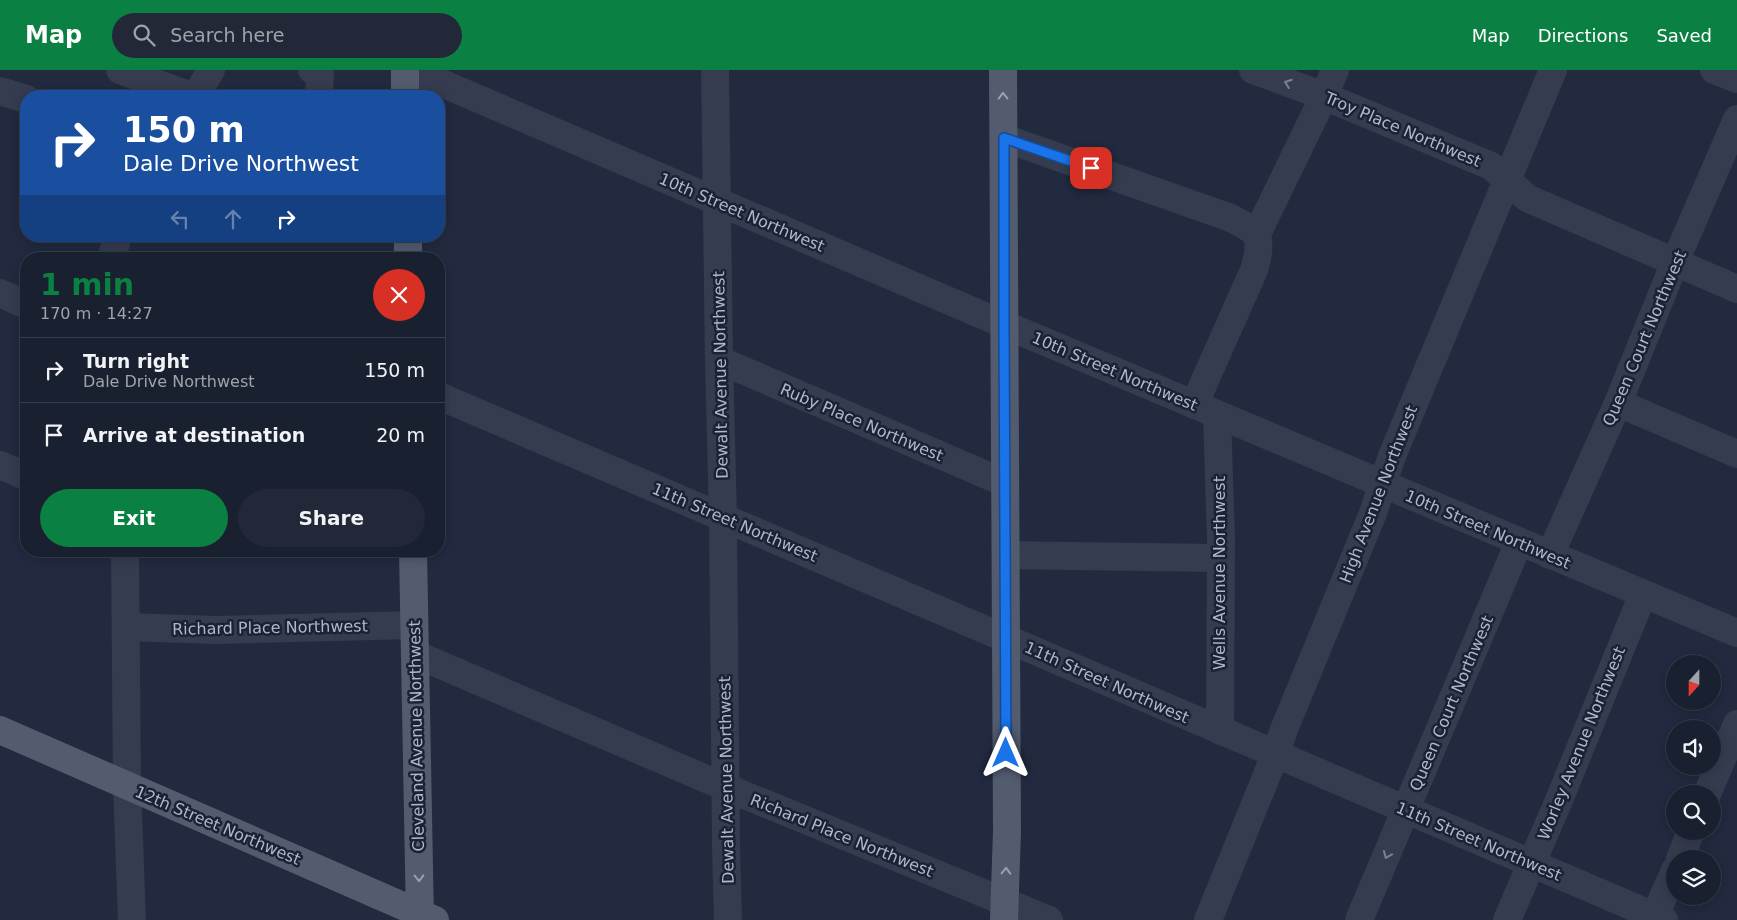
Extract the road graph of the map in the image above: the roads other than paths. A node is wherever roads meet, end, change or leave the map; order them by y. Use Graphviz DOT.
graph roads {
  1 [pos="120,70"];
  2 [pos="211,70"];
  3 [pos="312,70"];
  4 [pos="405,70"];
  5 [pos="411,70"];
  6 [pos="715,70"];
  7 [pos="1003,70"];
  8 [pos="1252,70"];
  9 [pos="1334,70"];
  10 [pos="1553,70"];
  11 [pos="1714,70"];
  12 [pos="1737,79"];
  13 [pos="154,83"];
  14 [pos="174,90"];
  15 [pos="199,90"];
  16 [pos="319,90"];
  17 [pos="405,90"];
  18 [pos="0,91"];
  19 [pos="1324,96"];
  20 [pos="20,97"];
  21 [pos="1737,119"];
  22 [pos="1004,138"];
  23 [pos="1507,181"];
  24 [pos="717,201"];
  25 [pos="1257,234"];
  26 [pos="1675,262"];
  27 [pos="1737,289"];
  28 [pos="0,293"];
  29 [pos="20,302"];
  30 [pos="1004,324"];
  31 [pos="719,360"];
  32 [pos="445,399"];
  33 [pos="1618,403"];
  34 [pos="1205,410"];
  35 [pos="1737,454"];
  36 [pos="0,465"];
  37 [pos="20,473"];
  38 [pos="1005,483"];
  39 [pos="1382,484"];
  40 [pos="724,517"];
  41 [pos="1519,542"];
  42 [pos="1006,555"];
  43 [pos="1550,555"];
  44 [pos="125,557"];
  45 [pos="413,557"];
  46 [pos="1220,558"];
  47 [pos="1643,594"];
  48 [pos="414,625"];
  49 [pos="126,627"];
  50 [pos="1737,633"];
  51 [pos="1006,638"];
  52 [pos="415,654"];
  53 [pos="1737,724"];
  54 [pos="0,730"];
  55 [pos="1220,731"];
  56 [pos="1275,754"];
  57 [pos="1711,785"];
  58 [pos="127,786"];
  59 [pos="725,787"];
  60 [pos="1406,810"];
  61 [pos="1532,863"];
  62 [pos="1666,896"];
  63 [pos="1004,910"];
  64 [pos="425,918"];
  65 [pos="1658,919"];
  66 [pos="132,920"];
  67 [pos="728,920"];
  68 [pos="1050,920"];
  69 [pos="1208,920"];
  70 [pos="1359,920"];
  71 [pos="1507,920"];
  1 -- 13 [label="street"];
  2 -- 15 [label="street"];
  3 -- 16 [label="street"];
  4 -- 17 [label="main road"];
  5 -- 24 [label="street, 10th Street Northwest"];
  6 -- 24 [label="street, Dewalt Avenue Northwest"];
  22 -- 7 [label="main road, one-way"];
  19 -- 8 [label="street, Troy Place Northwest, one-way"];
  9 -- 19 [label="street, Wells Avenue Northwest"];
  10 -- 23 [label="street, High Avenue Northwest"];
  11 -- 12 [label="street"];
  13 -- 14 [label="street"];
  18 -- 20 [label="street"];
  19 -- 23 [label="street, Troy Place Northwest"];
  19 -- 25 [label="street, Wells Avenue Northwest"];
  21 -- 26 [label="street, Queen Court Northwest"];
  22 -- 25 [label="street"];
  22 -- 30 [label="main road"];
  23 -- 26 [label="street, Troy Place Northwest"];
  23 -- 39 [label="street, High Avenue Northwest"];
  24 -- 30 [label="street, 10th Street Northwest"];
  24 -- 31 [label="street, Dewalt Avenue Northwest"];
  25 -- 34 [label="street, Wells Avenue Northwest"];
  26 -- 27 [label="street, Troy Place Northwest"];
  26 -- 33 [label="street, Queen Court Northwest"];
  28 -- 29 [label="street"];
  30 -- 34 [label="street, 10th Street Northwest"];
  30 -- 38 [label="main road"];
  31 -- 38 [label="street, Ruby Place Northwest"];
  31 -- 40 [label="street, Dewalt Avenue Northwest"];
  32 -- 40 [label="street, 11th Street Northwest"];
  33 -- 35 [label="street"];
  33 -- 43 [label="street, Queen Court Northwest"];
  34 -- 39 [label="street, 10th Street Northwest"];
  34 -- 46 [label="street, Wells Avenue Northwest"];
  36 -- 37 [label="street"];
  38 -- 42 [label="main road"];
  39 -- 41 [label="street, 10th Street Northwest"];
  39 -- 56 [label="street, High Avenue Northwest"];
  40 -- 51 [label="street, 11th Street Northwest"];
  40 -- 59 [label="street, Dewalt Avenue Northwest"];
  41 -- 43 [label="street, 10th Street Northwest"];
  41 -- 60 [label="street, Queen Court Northwest"];
  42 -- 46 [label="street"];
  42 -- 51 [label="main road"];
  43 -- 47 [label="street, 10th Street Northwest"];
  44 -- 49 [label="street"];
  45 -- 48 [label="main road, Cleveland Avenue Northwest"];
  46 -- 55 [label="street, Wells Avenue Northwest"];
  47 -- 50 [label="street, 10th Street Northwest"];
  47 -- 61 [label="street, Worley Avenue Northwest"];
  48 -- 49 [label="street, Richard Place Northwest"];
  48 -- 52 [label="main road, Cleveland Avenue Northwest"];
  49 -- 58 [label="street"];
  51 -- 55 [label="street, 11th Street Northwest"];
  63 -- 51 [label="main road, one-way"];
  52 -- 59 [label="street, Richard Place Northwest"];
  52 -- 64 [label="main road, Cleveland Avenue Northwest, one-way"];
  53 -- 57 [label="street"];
  54 -- 58 [label="main road, 12th Street Northwest"];
  55 -- 56 [label="street, 11th Street Northwest"];
  56 -- 60 [label="street, 11th Street Northwest"];
  56 -- 69 [label="street, High Avenue Northwest"];
  58 -- 64 [label="main road, 12th Street Northwest"];
  58 -- 66 [label="street"];
  59 -- 63 [label="street, Richard Place Northwest"];
  59 -- 67 [label="street, Dewalt Avenue Northwest"];
  60 -- 61 [label="street, 11th Street Northwest"];
  60 -- 70 [label="street, Queen Court Northwest, one-way"];
  61 -- 65 [label="street, 11th Street Northwest"];
  61 -- 71 [label="street, Worley Avenue Northwest"];
  62 -- 65 [label="street"];
  63 -- 68 [label="street, Richard Place Northwest"];
}
